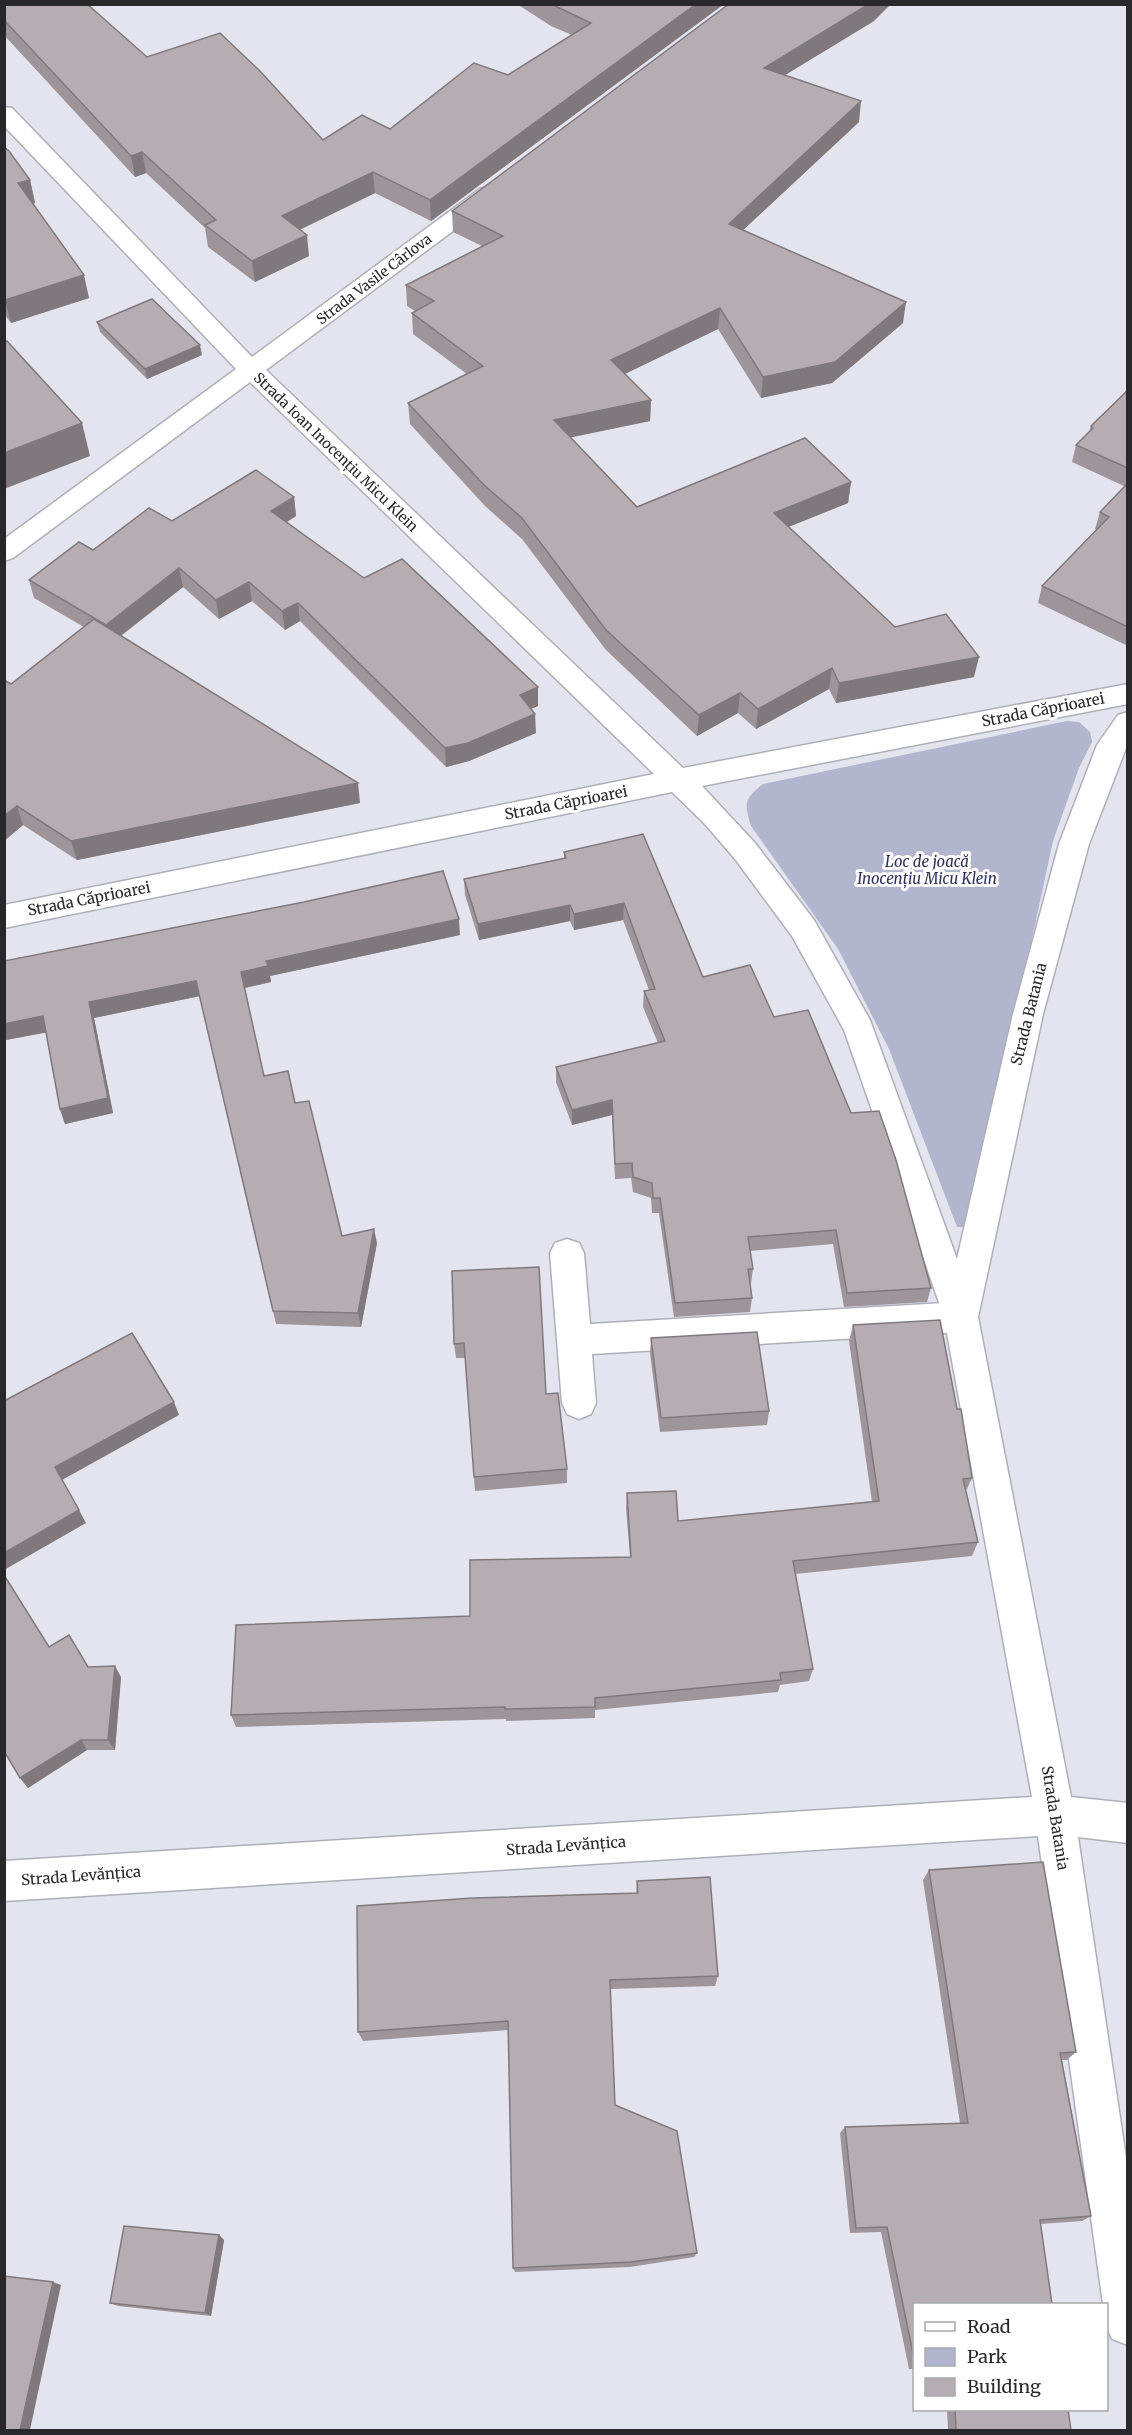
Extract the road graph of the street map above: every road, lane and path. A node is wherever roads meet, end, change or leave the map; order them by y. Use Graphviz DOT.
graph roads {
  1 [pos="4,113"];
  2 [pos="501,184"];
  3 [pos="251,370"];
  4 [pos="4,552"];
  5 [pos="1128,694"];
  6 [pos="1128,722"];
  7 [pos="677,780"];
  8 [pos="4,917"];
  9 [pos="567,1253"];
  10 [pos="961,1317"];
  11 [pos="574,1340"];
  12 [pos="579,1403"];
  13 [pos="1055,1815"];
  14 [pos="1128,1823"];
  15 [pos="4,1881"];
  16 [pos="1128,2323"];
  1 -- 3 [label="street, Strada Ioan Inocențiu Micu Klein"];
  2 -- 3 [label="street, Strada Vasile Cârlova"];
  3 -- 4 [label="street, Strada Vasile Cârlova"];
  3 -- 7 [label="street, Strada Ioan Inocențiu Micu Klein"];
  5 -- 7 [label="street, Strada Căprioarei"];
  6 -- 10 [label="street, Strada Batania"];
  7 -- 8 [label="street, Strada Căprioarei"];
  7 -- 10 [label="street, Strada Batania"];
  9 -- 11 [label="street"];
  10 -- 11 [label="street"];
  10 -- 13 [label="street, Strada Batania"];
  11 -- 12 [label="street"];
  13 -- 14 [label="street, Strada Levănțica"];
  13 -- 15 [label="street, Strada Levănțica"];
  13 -- 16 [label="street, Strada Batania"];
}
